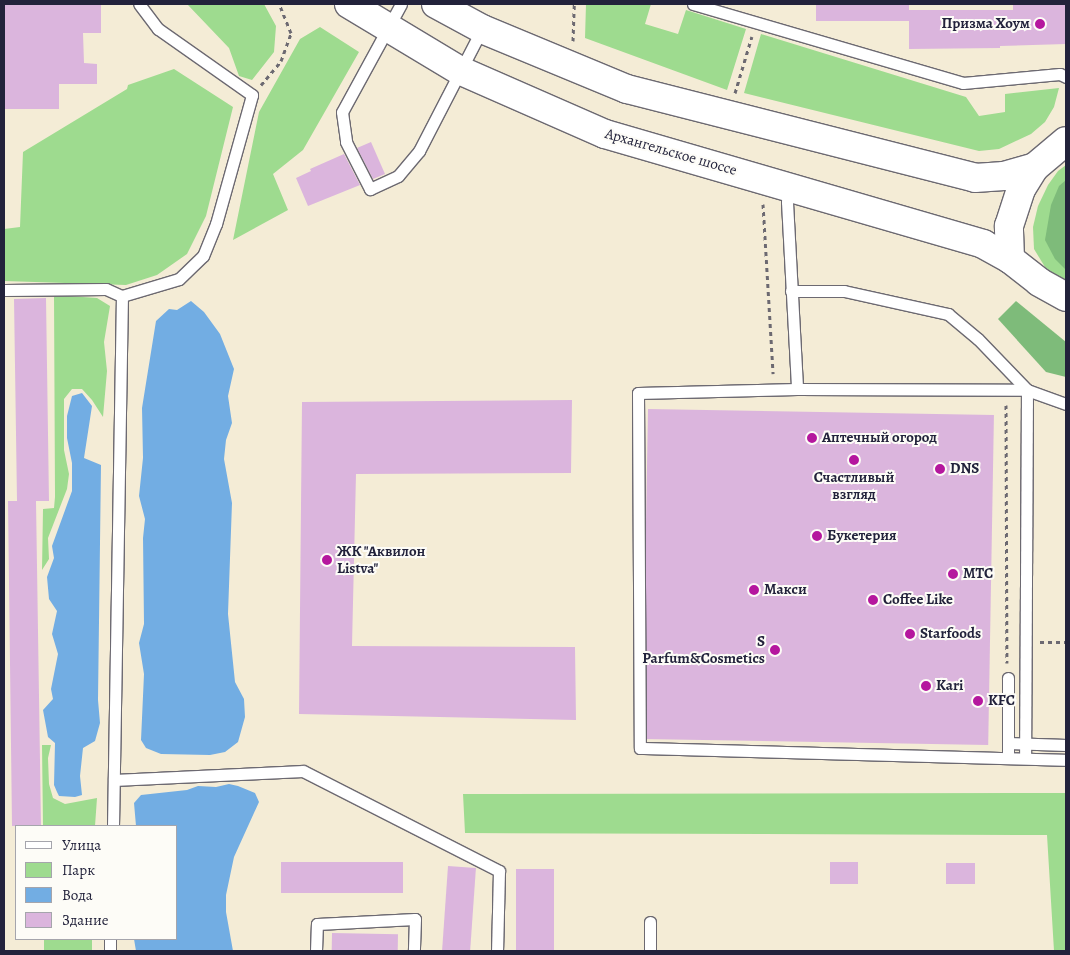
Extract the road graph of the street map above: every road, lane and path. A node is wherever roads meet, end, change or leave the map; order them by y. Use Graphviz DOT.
graph roads {
  1 [pos="139,4"];
  2 [pos="279,4"];
  3 [pos="349,4"];
  4 [pos="401,4"];
  5 [pos="436,4"];
  6 [pos="574,4"];
  7 [pos="692,4"];
  8 [pos="756,23"];
  9 [pos="387,27"];
  10 [pos="482,29"];
  11 [pos="573,42"];
  12 [pos="459,70"];
  13 [pos="1066,77"];
  14 [pos="252,95"];
  15 [pos="734,96"];
  16 [pos="1066,141"];
  17 [pos="1035,167"];
  18 [pos="789,188"];
  19 [pos="762,195"];
  20 [pos="1010,259"];
  21 [pos="4,290"];
  22 [pos="792,291"];
  23 [pos="122,296"];
  24 [pos="1066,297"];
  25 [pos="796,389"];
  26 [pos="774,390"];
  27 [pos="1027,390"];
  28 [pos="1006,404"];
  29 [pos="1066,404"];
  30 [pos="1025,642"];
  31 [pos="1066,642"];
  32 [pos="1008,678"];
  33 [pos="1008,743"];
  34 [pos="1025,744"];
  35 [pos="1066,744"];
  36 [pos="1008,758"];
  37 [pos="1025,758"];
  38 [pos="1066,760"];
  39 [pos="114,780"];
  40 [pos="113,825"];
  41 [pos="650,922"];
  42 [pos="316,951"];
  43 [pos="414,951"];
  44 [pos="497,951"];
  45 [pos="650,951"];
  1 -- 14 [label="lane"];
  2 -- 14 [label="path"];
  3 -- 9 [label="main road, Архангельское шоссе"];
  4 -- 9 [label="lane"];
  5 -- 10 [label="main road"];
  6 -- 11 [label="path"];
  7 -- 8 [label="lane"];
  8 -- 13 [label="lane"];
  8 -- 15 [label="path"];
  9 -- 12 [label="main road, Архангельское шоссе"];
  9 -- 12 [label="lane"];
  10 -- 12 [label="lane"];
  10 -- 17 [label="main road"];
  12 -- 18 [label="main road, Архангельское шоссе"];
  14 -- 23 [label="lane"];
  16 -- 17 [label="main road"];
  17 -- 20 [label="main road"];
  18 -- 20 [label="main road, Архангельское шоссе"];
  18 -- 22 [label="lane"];
  19 -- 26 [label="path"];
  20 -- 24 [label="main road, Архангельское шоссе"];
  21 -- 23 [label="lane"];
  22 -- 25 [label="lane"];
  22 -- 27 [label="lane"];
  23 -- 39 [label="lane"];
  25 -- 26 [label="lane"];
  25 -- 27 [label="lane"];
  26 -- 36 [label="lane"];
  27 -- 29 [label="lane"];
  27 -- 30 [label="lane"];
  28 -- 32 [label="path"];
  30 -- 31 [label="path"];
  30 -- 34 [label="lane"];
  32 -- 33 [label="lane"];
  33 -- 34 [label="lane"];
  33 -- 36 [label="lane"];
  34 -- 35 [label="lane"];
  34 -- 37 [label="lane"];
  36 -- 37 [label="lane"];
  37 -- 38 [label="lane"];
  39 -- 40 [label="lane"];
  39 -- 44 [label="lane"];
  41 -- 45 [label="lane"];
  42 -- 43 [label="lane"];
}
